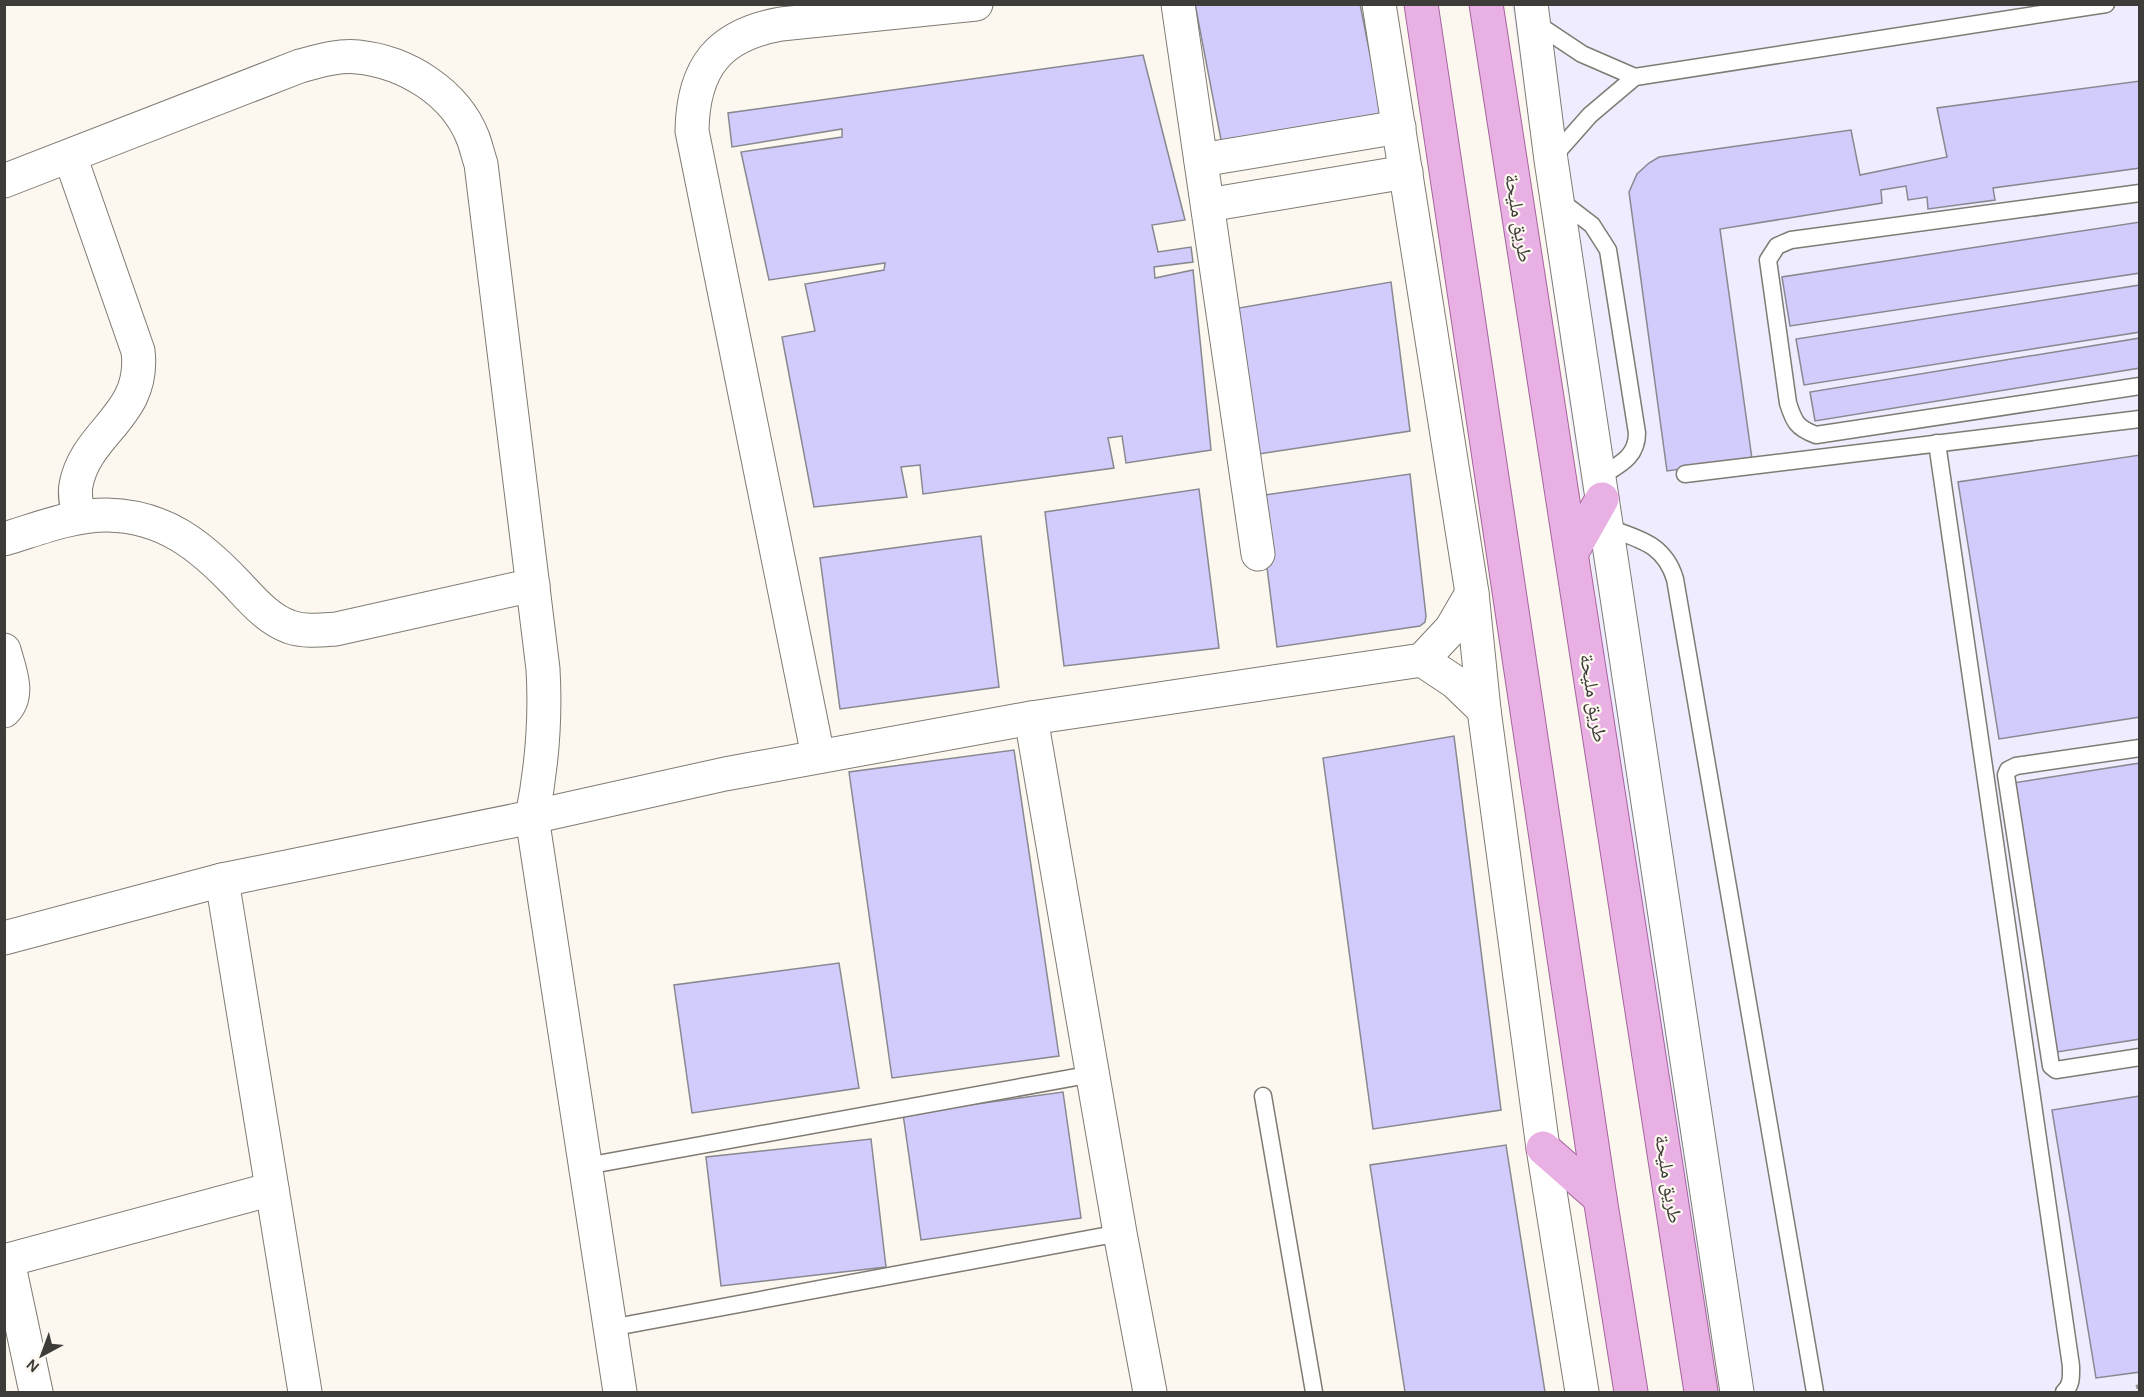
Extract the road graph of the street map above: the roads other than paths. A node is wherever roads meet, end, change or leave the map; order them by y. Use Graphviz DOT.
graph roads {
  1 [pos="976,4"];
  2 [pos="1178,4"];
  3 [pos="1379,4"];
  4 [pos="1421,4"];
  5 [pos="1486,4"];
  6 [pos="2106,4"];
  7 [pos="1532,13"];
  8 [pos="1635,77"];
  9 [pos="1399,127"];
  10 [pos="70,156"];
  11 [pos="1201,160"];
  12 [pos="1551,160"];
  13 [pos="1406,172"];
  14 [pos="4,181"];
  15 [pos="2139,193"];
  16 [pos="1557,199"];
  17 [pos="1208,205"];
  18 [pos="2139,386"];
  19 [pos="2139,419"];
  20 [pos="1937,443"];
  21 [pos="1685,474"];
  22 [pos="1603,501"];
  23 [pos="79,517"];
  24 [pos="4,539"];
  25 [pos="1572,552"];
  26 [pos="1258,554"];
  27 [pos="533,585"];
  28 [pos="1472,593"];
  29 [pos="4,650"];
  30 [pos="1422,660"];
  31 [pos="4,711"];
  32 [pos="1484,711"];
  33 [pos="1031,718"];
  34 [pos="2139,748"];
  35 [pos="818,756"];
  36 [pos="532,817"];
  37 [pos="222,880"];
  38 [pos="4,938"];
  39 [pos="2139,1057"];
  40 [pos="1093,1074"];
  41 [pos="1263,1096"];
  42 [pos="1543,1148"];
  43 [pos="586,1166"];
  44 [pos="272,1189"];
  45 [pos="1600,1198"];
  46 [pos="1120,1233"];
  47 [pos="6,1261"];
  48 [pos="610,1328"];
  49 [pos="36,1392"];
  50 [pos="304,1392"];
  51 [pos="620,1392"];
  52 [pos="1150,1392"];
  53 [pos="1314,1392"];
  54 [pos="1582,1392"];
  55 [pos="1631,1392"];
  56 [pos="1701,1392"];
  57 [pos="1737,1392"];
  58 [pos="1815,1392"];
  59 [pos="2064,1392"];
  1 -- 35 [label="street"];
  2 -- 11 [label="street"];
  3 -- 9 [label="street"];
  4 -- 45 [label="main road"];
  5 -- 25 [label="main road, طريق مليحة"];
  6 -- 8 [label="lane"];
  7 -- 8 [label="lane"];
  7 -- 12 [label="street"];
  8 -- 12 [label="lane"];
  9 -- 11 [label="street"];
  9 -- 13 [label="street"];
  10 -- 14 [label="street"];
  10 -- 23 [label="street"];
  10 -- 27 [label="street"];
  11 -- 17 [label="street"];
  12 -- 16 [label="street"];
  13 -- 17 [label="street"];
  13 -- 28 [label="street"];
  15 -- 18 [label="lane"];
  16 -- 22 [label="street"];
  16 -- 22 [label="lane"];
  17 -- 26 [label="street"];
  19 -- 20 [label="lane"];
  20 -- 21 [label="lane"];
  20 -- 59 [label="lane"];
  22 -- 25 [label="main road"];
  22 -- 57 [label="street"];
  22 -- 58 [label="lane"];
  23 -- 24 [label="street"];
  23 -- 27 [label="street"];
  25 -- 56 [label="main road, طريق مليحة"];
  27 -- 36 [label="street"];
  28 -- 30 [label="street"];
  28 -- 32 [label="street"];
  29 -- 31 [label="street"];
  30 -- 32 [label="street"];
  30 -- 33 [label="street"];
  32 -- 42 [label="street"];
  33 -- 35 [label="street"];
  33 -- 40 [label="street"];
  34 -- 39 [label="lane"];
  35 -- 36 [label="street"];
  36 -- 37 [label="street"];
  36 -- 43 [label="street"];
  37 -- 38 [label="street"];
  37 -- 44 [label="street"];
  40 -- 43 [label="lane"];
  40 -- 46 [label="street"];
  41 -- 53 [label="lane"];
  42 -- 45 [label="main road"];
  42 -- 54 [label="street"];
  43 -- 48 [label="street"];
  44 -- 47 [label="street"];
  44 -- 50 [label="street"];
  45 -- 55 [label="main road"];
  46 -- 48 [label="lane"];
  46 -- 52 [label="street"];
  47 -- 49 [label="street"];
  48 -- 51 [label="street"];
}
